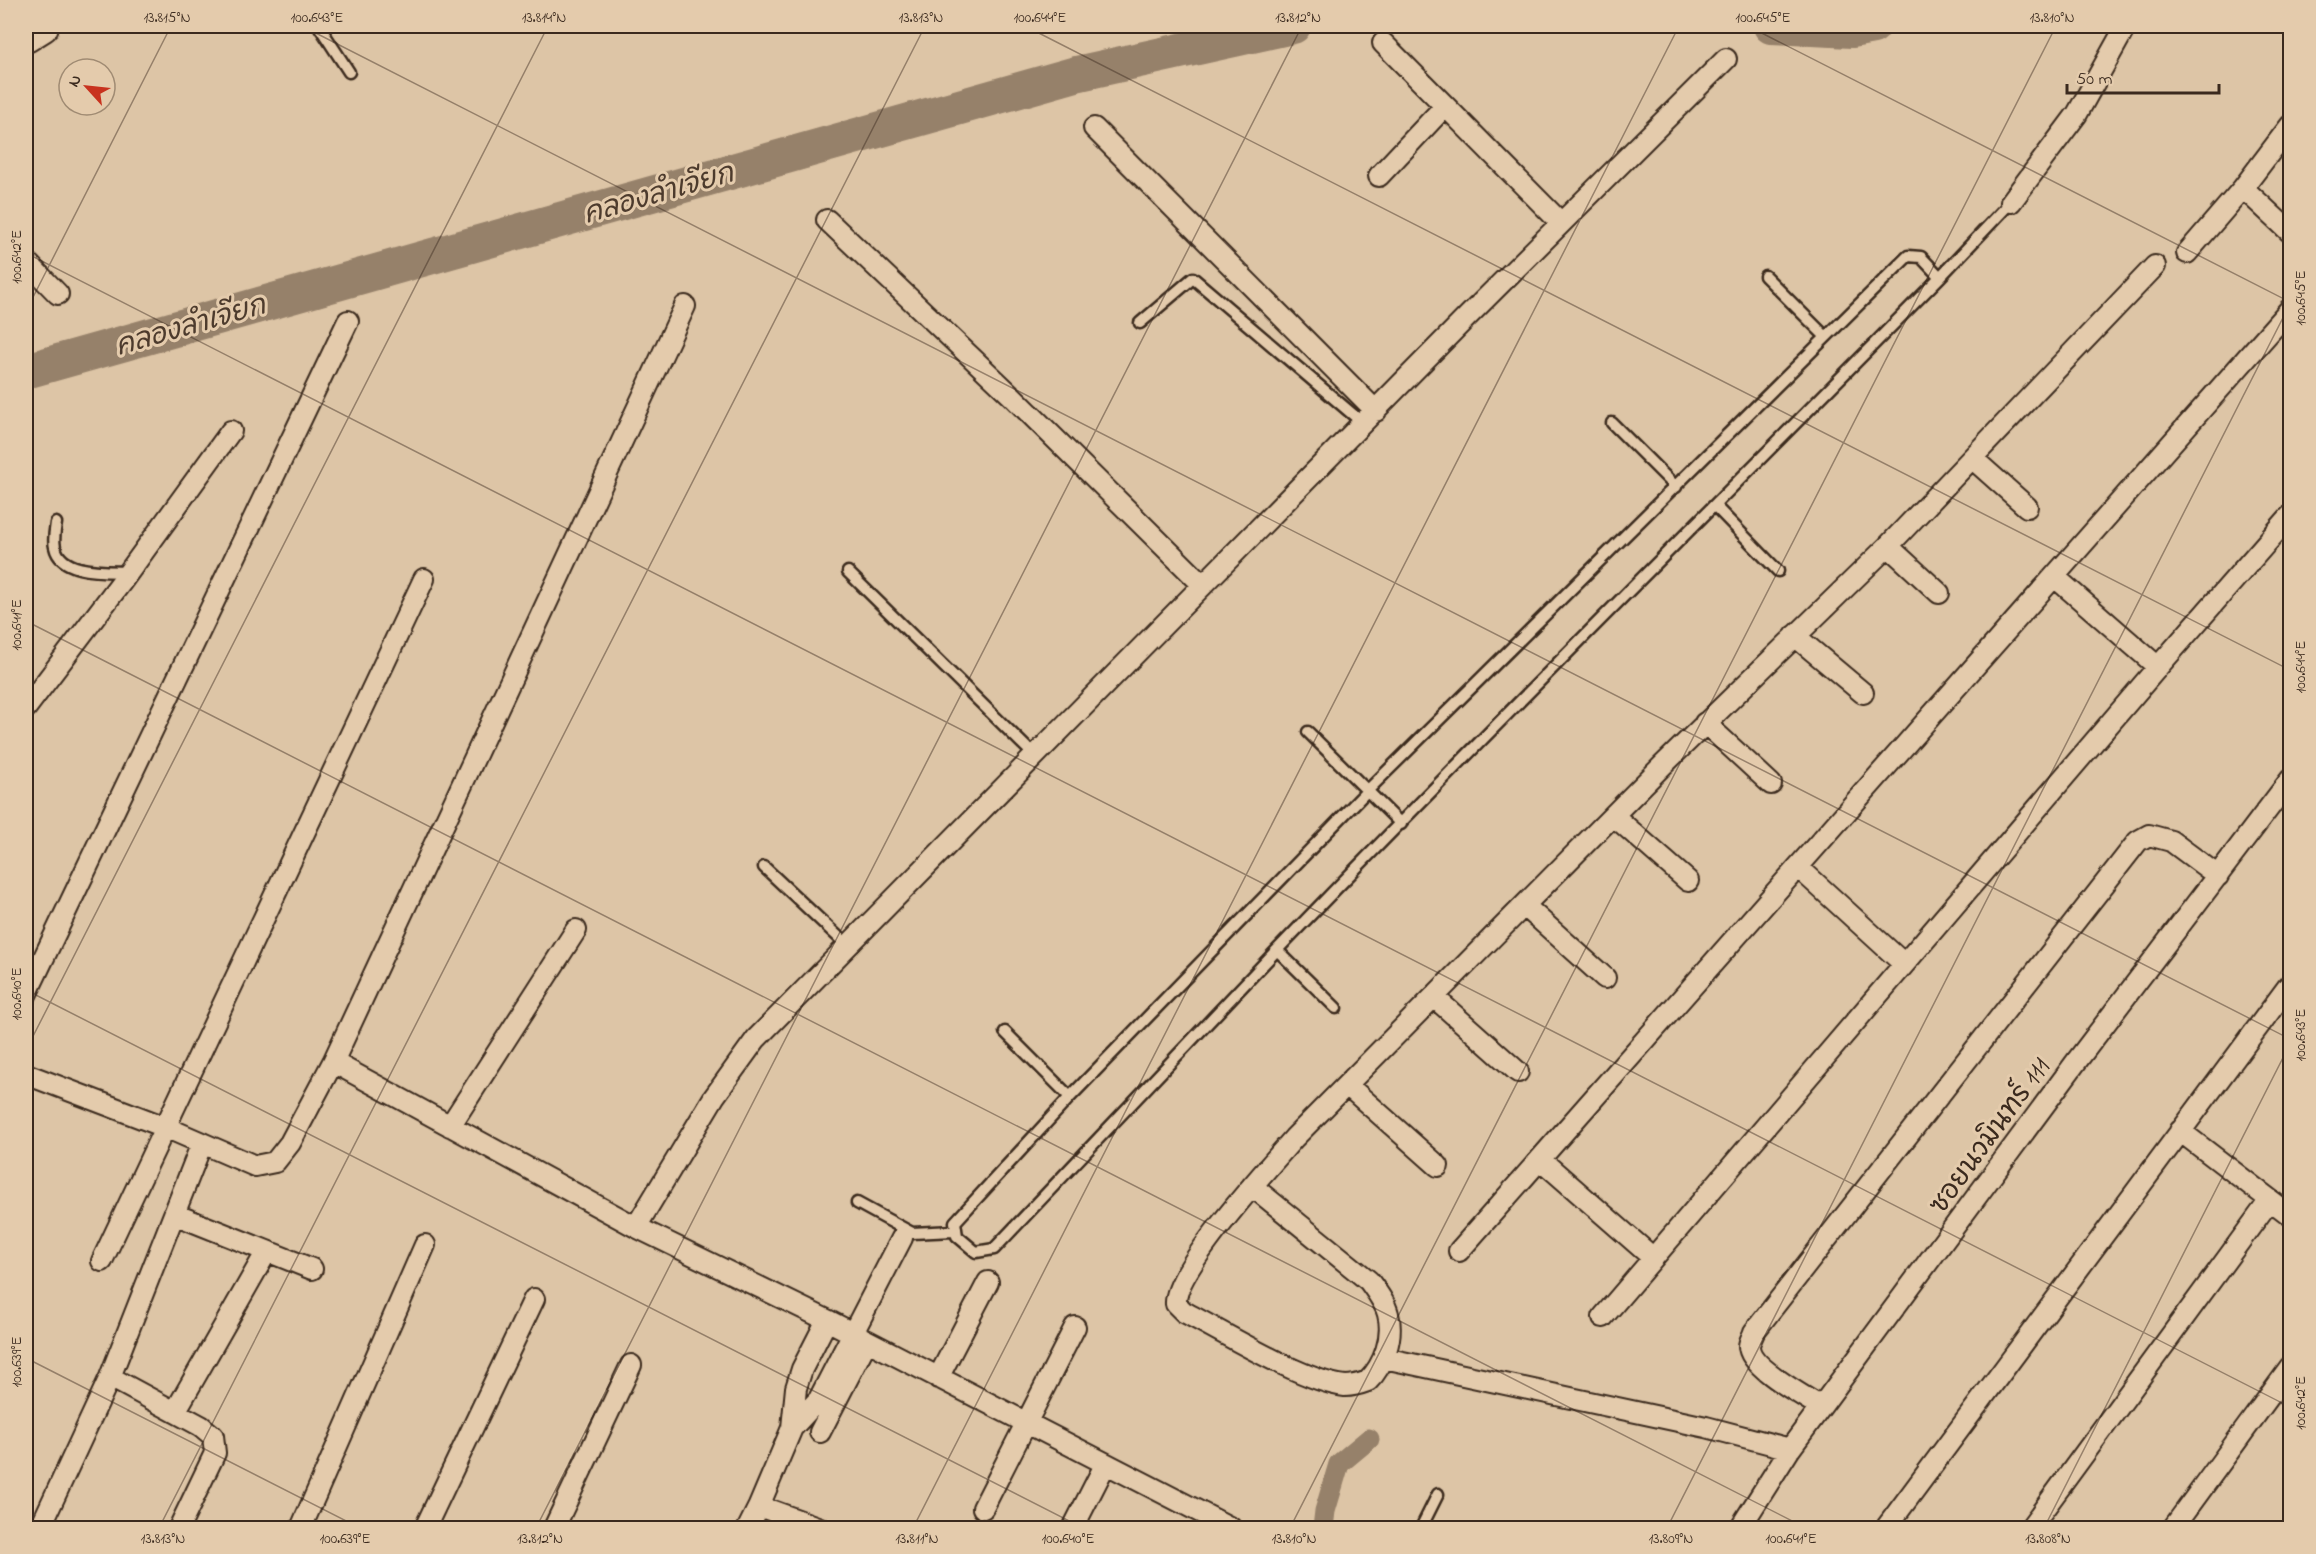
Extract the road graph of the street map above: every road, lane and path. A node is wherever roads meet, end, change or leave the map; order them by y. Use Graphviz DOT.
graph roads {
  1 [pos="42,26"];
  2 [pos="319,26"];
  3 [pos="2127,26"];
  4 [pos="26,36"];
  5 [pos="1383,43"];
  6 [pos="1726,59"];
  7 [pos="349,72"];
  8 [pos="1445,106"];
  9 [pos="2290,126"];
  10 [pos="1094,128"];
  11 [pos="1379,176"];
  12 [pos="2243,188"];
  13 [pos="2011,202"];
  14 [pos="827,220"];
  15 [pos="1561,223"];
  16 [pos="2290,232"];
  17 [pos="2187,253"];
  18 [pos="26,261"];
  19 [pos="2155,266"];
  20 [pos="1765,276"];
  21 [pos="1940,277"];
  22 [pos="58,294"];
  23 [pos="685,306"];
  24 [pos="2290,309"];
  25 [pos="348,321"];
  26 [pos="1140,323"];
  27 [pos="1826,337"];
  28 [pos="1370,418"];
  29 [pos="1612,423"];
  30 [pos="231,431"];
  31 [pos="1972,458"];
  32 [pos="1676,487"];
  33 [pos="1715,506"];
  34 [pos="2027,507"];
  35 [pos="2290,516"];
  36 [pos="56,523"];
  37 [pos="1888,546"];
  38 [pos="129,572"];
  39 [pos="848,572"];
  40 [pos="1778,572"];
  41 [pos="2056,578"];
  42 [pos="424,579"];
  43 [pos="1203,585"];
  44 [pos="1939,593"];
  45 [pos="1795,636"];
  46 [pos="2158,667"];
  47 [pos="1863,693"];
  48 [pos="26,708"];
  49 [pos="1706,723"];
  50 [pos="1308,732"];
  51 [pos="1035,756"];
  52 [pos="2290,780"];
  53 [pos="1771,784"];
  54 [pos="1367,791"];
  55 [pos="1614,816"];
  56 [pos="1401,824"];
  57 [pos="764,867"];
  58 [pos="1799,868"];
  59 [pos="2218,876"];
  60 [pos="1688,881"];
  61 [pos="1526,907"];
  62 [pos="576,930"];
  63 [pos="848,946"];
  64 [pos="1277,950"];
  65 [pos="1904,964"];
  66 [pos="1605,978"];
  67 [pos="2290,984"];
  68 [pos="26,995"];
  69 [pos="1436,998"];
  70 [pos="1336,1008"];
  71 [pos="1005,1032"];
  72 [pos="333,1062"];
  73 [pos="1518,1072"];
  74 [pos="26,1074"];
  75 [pos="1347,1085"];
  76 [pos="1070,1097"];
  77 [pos="450,1126"];
  78 [pos="165,1127"];
  79 [pos="2180,1131"];
  80 [pos="202,1143"];
  81 [pos="1540,1159"];
  82 [pos="1438,1166"];
  83 [pos="1252,1186"];
  84 [pos="2270,1200"];
  85 [pos="857,1203"];
  86 [pos="174,1214"];
  87 [pos="2290,1215"];
  88 [pos="636,1227"];
  89 [pos="954,1231"];
  90 [pos="902,1238"];
  91 [pos="425,1245"];
  92 [pos="267,1251"];
  93 [pos="1459,1251"];
  94 [pos="1652,1257"];
  95 [pos="102,1261"];
  96 [pos="312,1269"];
  97 [pos="988,1282"];
  98 [pos="534,1299"];
  99 [pos="1604,1317"];
  100 [pos="827,1320"];
  101 [pos="1075,1327"];
  102 [pos="860,1337"];
  103 [pos="1384,1358"];
  104 [pos="631,1365"];
  105 [pos="2290,1368"];
  106 [pos="110,1377"];
  107 [pos="938,1378"];
  108 [pos="1821,1407"];
  109 [pos="175,1412"];
  110 [pos="1025,1424"];
  111 [pos="792,1428"];
  112 [pos="820,1432"];
  113 [pos="1790,1449"];
  114 [pos="1105,1465"];
  115 [pos="1438,1494"];
  116 [pos="759,1506"];
  117 [pos="983,1508"];
  118 [pos="40,1528"];
  119 [pos="179,1528"];
  120 [pos="301,1528"];
  121 [pos="425,1528"];
  122 [pos="554,1528"];
  123 [pos="748,1528"];
  124 [pos="820,1528"];
  125 [pos="1073,1528"];
  126 [pos="1229,1528"];
  127 [pos="1421,1528"];
  128 [pos="1740,1528"];
  129 [pos="1886,1528"];
  130 [pos="2030,1528"];
  131 [pos="2173,1528"];
  1 -- 4 [label="main road"];
  2 -- 7 [label="lane"];
  3 -- 13 [label="street"];
  5 -- 8 [label="street"];
  6 -- 15 [label="street"];
  8 -- 11 [label="street"];
  8 -- 15 [label="street"];
  9 -- 12 [label="street"];
  10 -- 28 [label="street"];
  12 -- 16 [label="street"];
  12 -- 17 [label="street"];
  13 -- 21 [label="lane"];
  14 -- 43 [label="street"];
  15 -- 28 [label="street"];
  18 -- 22 [label="street"];
  19 -- 31 [label="street"];
  20 -- 27 [label="lane"];
  21 -- 27 [label="lane"];
  21 -- 33 [label="lane"];
  23 -- 72 [label="street"];
  24 -- 41 [label="street"];
  25 -- 68 [label="street"];
  26 -- 28 [label="lane"];
  27 -- 32 [label="lane"];
  28 -- 43 [label="street"];
  29 -- 32 [label="lane"];
  30 -- 38 [label="street"];
  31 -- 34 [label="street"];
  31 -- 37 [label="street"];
  32 -- 54 [label="lane"];
  33 -- 40 [label="lane"];
  33 -- 56 [label="lane"];
  35 -- 46 [label="street"];
  36 -- 38 [label="lane"];
  37 -- 44 [label="street"];
  37 -- 45 [label="street"];
  38 -- 48 [label="street"];
  39 -- 51 [label="lane"];
  41 -- 46 [label="street"];
  41 -- 58 [label="street"];
  42 -- 78 [label="street"];
  43 -- 51 [label="street"];
  45 -- 47 [label="street"];
  45 -- 49 [label="street"];
  46 -- 65 [label="street"];
  49 -- 53 [label="street"];
  49 -- 55 [label="street"];
  50 -- 54 [label="lane"];
  51 -- 63 [label="street"];
  52 -- 59 [label="street, ซอยนวมินทร์ 111"];
  54 -- 56 [label="lane"];
  54 -- 76 [label="lane"];
  55 -- 60 [label="street"];
  55 -- 61 [label="street"];
  56 -- 64 [label="lane"];
  57 -- 63 [label="lane"];
  58 -- 65 [label="street"];
  58 -- 81 [label="street"];
  59 -- 108 [label="street, ซอยนวมินทร์ 111"];
  59 -- 108 [label="street"];
  61 -- 66 [label="street"];
  61 -- 69 [label="street"];
  62 -- 77 [label="street"];
  63 -- 88 [label="street"];
  64 -- 70 [label="lane"];
  64 -- 89 [label="lane"];
  65 -- 94 [label="street"];
  67 -- 79 [label="street"];
  69 -- 73 [label="street"];
  69 -- 75 [label="street"];
  71 -- 76 [label="lane"];
  72 -- 77 [label="street"];
  72 -- 80 [label="street"];
  74 -- 78 [label="street"];
  75 -- 82 [label="street"];
  75 -- 83 [label="street"];
  76 -- 89 [label="lane"];
  77 -- 88 [label="street"];
  78 -- 80 [label="street"];
  78 -- 95 [label="street"];
  79 -- 84 [label="street"];
  79 -- 129 [label="street"];
  80 -- 86 [label="street"];
  81 -- 93 [label="street"];
  81 -- 94 [label="street"];
  83 -- 103 [label="street"];
  83 -- 103 [label="street"];
  84 -- 87 [label="street"];
  84 -- 130 [label="street"];
  85 -- 89 [label="lane"];
  86 -- 92 [label="street"];
  86 -- 106 [label="street"];
  88 -- 100 [label="street"];
  90 -- 102 [label="street"];
  91 -- 120 [label="street"];
  92 -- 96 [label="street"];
  92 -- 109 [label="street"];
  94 -- 99 [label="street"];
  97 -- 107 [label="street"];
  98 -- 121 [label="street"];
  100 -- 102 [label="street"];
  100 -- 111 [label="street"];
  101 -- 110 [label="street"];
  102 -- 107 [label="street"];
  102 -- 111 [label="street"];
  102 -- 112 [label="street"];
  103 -- 113 [label="street"];
  104 -- 122 [label="street"];
  105 -- 131 [label="street"];
  106 -- 109 [label="street"];
  106 -- 118 [label="street"];
  107 -- 110 [label="street"];
  108 -- 113 [label="street, ซอยนวมินทร์ 111"];
  109 -- 119 [label="street"];
  110 -- 114 [label="street"];
  110 -- 117 [label="street"];
  111 -- 116 [label="street"];
  113 -- 128 [label="street, ซอยนวมินทร์ 111"];
  114 -- 125 [label="street"];
  114 -- 126 [label="street"];
  115 -- 127 [label="lane"];
  116 -- 123 [label="street"];
  116 -- 124 [label="street"];
}
